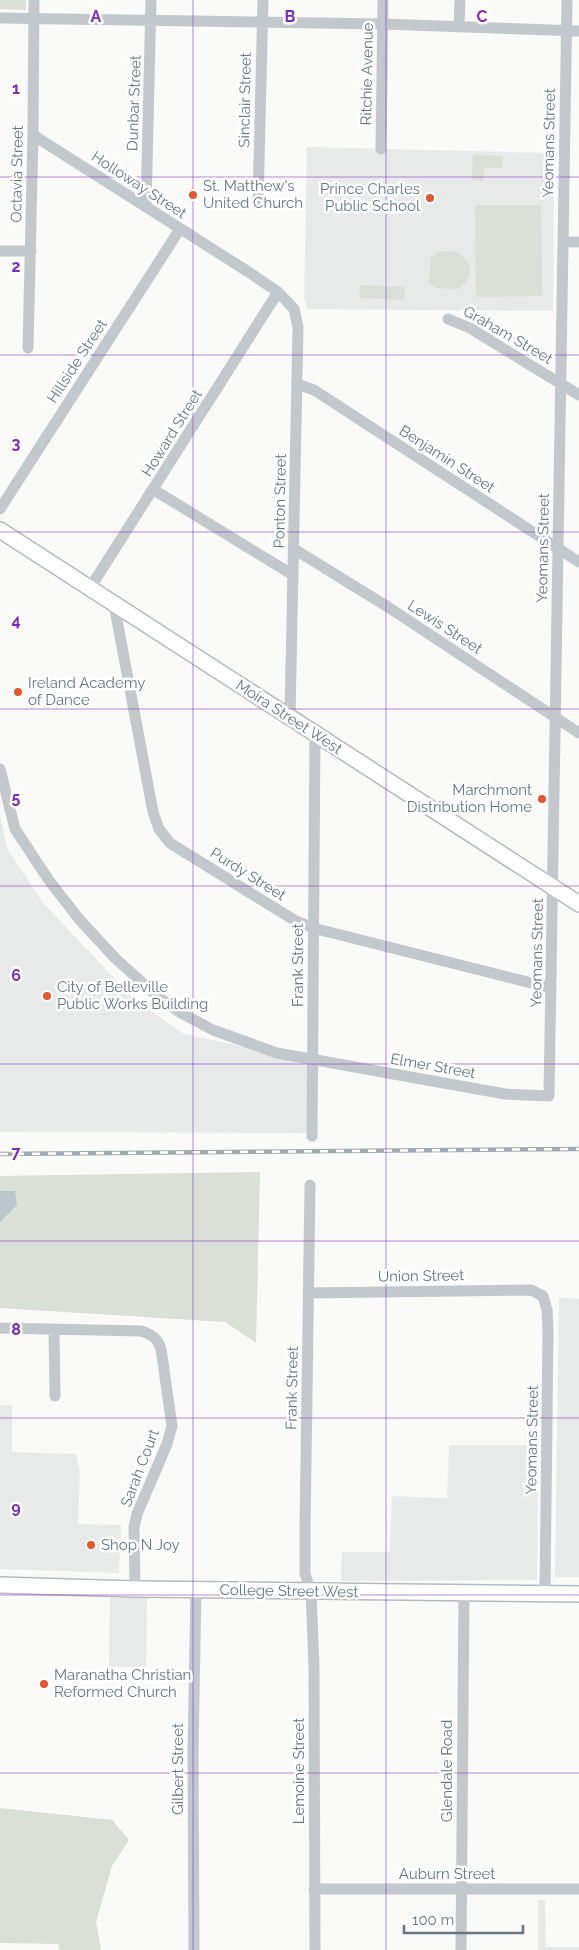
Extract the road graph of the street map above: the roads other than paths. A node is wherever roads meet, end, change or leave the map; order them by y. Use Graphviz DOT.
graph roads {
  1 [pos="34,0"];
  2 [pos="152,0"];
  3 [pos="263,0"];
  4 [pos="383,0"];
  5 [pos="460,0"];
  6 [pos="567,0"];
  7 [pos="0,18"];
  8 [pos="35,19"];
  9 [pos="151,19"];
  10 [pos="262,23"];
  11 [pos="383,24"];
  12 [pos="459,27"];
  13 [pos="566,31"];
  14 [pos="579,31"];
  15 [pos="33,135"];
  16 [pos="381,149"];
  17 [pos="258,202"];
  18 [pos="146,207"];
  19 [pos="180,229"];
  20 [pos="562,242"];
  21 [pos="579,242"];
  22 [pos="0,250"];
  23 [pos="30,251"];
  24 [pos="278,292"];
  25 [pos="448,319"];
  26 [pos="28,348"];
  27 [pos="560,383"];
  28 [pos="297,384"];
  29 [pos="579,394"];
  30 [pos="154,490"];
  31 [pos="0,509"];
  32 [pos="0,530"];
  33 [pos="558,548"];
  34 [pos="294,549"];
  35 [pos="579,562"];
  36 [pos="293,575"];
  37 [pos="90,588"];
  38 [pos="114,604"];
  39 [pos="290,718"];
  40 [pos="556,718"];
  41 [pos="579,733"];
  42 [pos="315,734"];
  43 [pos="0,769"];
  44 [pos="553,888"];
  45 [pos="579,904"];
  46 [pos="313,928"];
  47 [pos="551,988"];
  48 [pos="312,1059"];
  49 [pos="549,1096"];
  50 [pos="312,1136"];
  51 [pos="310,1185"];
  52 [pos="535,1292"];
  53 [pos="308,1293"];
  54 [pos="0,1328"];
  55 [pos="54,1330"];
  56 [pos="55,1396"];
  57 [pos="0,1585"];
  58 [pos="135,1588"];
  59 [pos="196,1589"];
  60 [pos="311,1591"];
  61 [pos="464,1592"];
  62 [pos="545,1594"];
  63 [pos="579,1594"];
  64 [pos="314,1889"];
  65 [pos="461,1889"];
  66 [pos="579,1889"];
  67 [pos="194,1950"];
  68 [pos="315,1950"];
  69 [pos="461,1950"];
  1 -- 8 [label="street, Octavia Street"];
  2 -- 9 [label="street, Dunbar Street"];
  3 -- 10 [label="street, Sinclair Street"];
  4 -- 11 [label="street, Ritchie Avenue"];
  5 -- 12 [label="street"];
  6 -- 13 [label="street, Yeomans Street"];
  7 -- 8 [label="street"];
  8 -- 9 [label="street"];
  8 -- 15 [label="street, Octavia Street"];
  9 -- 10 [label="street"];
  9 -- 18 [label="street, Dunbar Street"];
  10 -- 11 [label="street"];
  10 -- 17 [label="street, Sinclair Street"];
  11 -- 12 [label="street"];
  11 -- 16 [label="street, Ritchie Avenue"];
  12 -- 13 [label="street"];
  13 -- 14 [label="street"];
  13 -- 20 [label="street, Yeomans Street"];
  15 -- 18 [label="street, Holloway Street"];
  15 -- 23 [label="street, Octavia Street"];
  18 -- 19 [label="street, Holloway Street"];
  19 -- 24 [label="street, Holloway Street"];
  19 -- 31 [label="street, Hillside Street"];
  20 -- 21 [label="street"];
  20 -- 27 [label="street, Yeomans Street"];
  22 -- 23 [label="street"];
  23 -- 26 [label="street, Octavia Street"];
  24 -- 28 [label="street, Ponton Street"];
  24 -- 30 [label="street, Howard Street"];
  25 -- 27 [label="street, Graham Street"];
  27 -- 29 [label="street, Graham Street"];
  27 -- 33 [label="street, Yeomans Street"];
  28 -- 33 [label="street, Benjamin Street"];
  28 -- 34 [label="street, Ponton Street"];
  30 -- 36 [label="street"];
  30 -- 37 [label="street, Howard Street"];
  32 -- 37 [label="main road, Moira Street West"];
  33 -- 35 [label="street, Benjamin Street"];
  33 -- 40 [label="street, Yeomans Street"];
  34 -- 36 [label="street, Ponton Street"];
  34 -- 40 [label="street, Lewis Street"];
  36 -- 39 [label="street, Ponton Street"];
  37 -- 38 [label="main road, Moira Street West"];
  38 -- 39 [label="main road, Moira Street West"];
  38 -- 46 [label="street, Purdy Street"];
  39 -- 42 [label="main road, Moira Street West"];
  40 -- 41 [label="street, Lewis Street"];
  40 -- 44 [label="street, Yeomans Street"];
  42 -- 44 [label="main road, Moira Street West"];
  42 -- 46 [label="street, Frank Street"];
  43 -- 48 [label="street, Elmer Street"];
  44 -- 45 [label="main road, Moira Street West"];
  44 -- 47 [label="street, Yeomans Street"];
  46 -- 47 [label="street, Purdy Street"];
  46 -- 48 [label="street, Frank Street"];
  47 -- 49 [label="street, Yeomans Street"];
  48 -- 49 [label="street, Elmer Street"];
  48 -- 50 [label="street, Frank Street"];
  51 -- 53 [label="street, Frank Street"];
  52 -- 53 [label="street, Union Street"];
  52 -- 62 [label="street, Yeomans Street"];
  53 -- 60 [label="street, Frank Street"];
  54 -- 55 [label="street, Sarah Court"];
  55 -- 56 [label="street"];
  55 -- 58 [label="street, Sarah Court"];
  57 -- 58 [label="main road, College Street West"];
  58 -- 59 [label="main road, College Street West"];
  59 -- 60 [label="main road, College Street West"];
  59 -- 67 [label="street, Gilbert Street"];
  60 -- 61 [label="main road, College Street West"];
  60 -- 64 [label="street, Lemoine Street"];
  61 -- 62 [label="main road, College Street West"];
  61 -- 65 [label="street, Glendale Road"];
  62 -- 63 [label="main road, College Street West"];
  64 -- 65 [label="street, Auburn Street"];
  64 -- 68 [label="street, Lemoine Street"];
  65 -- 66 [label="street, Auburn Street"];
  65 -- 69 [label="street, Glendale Road"];
}
